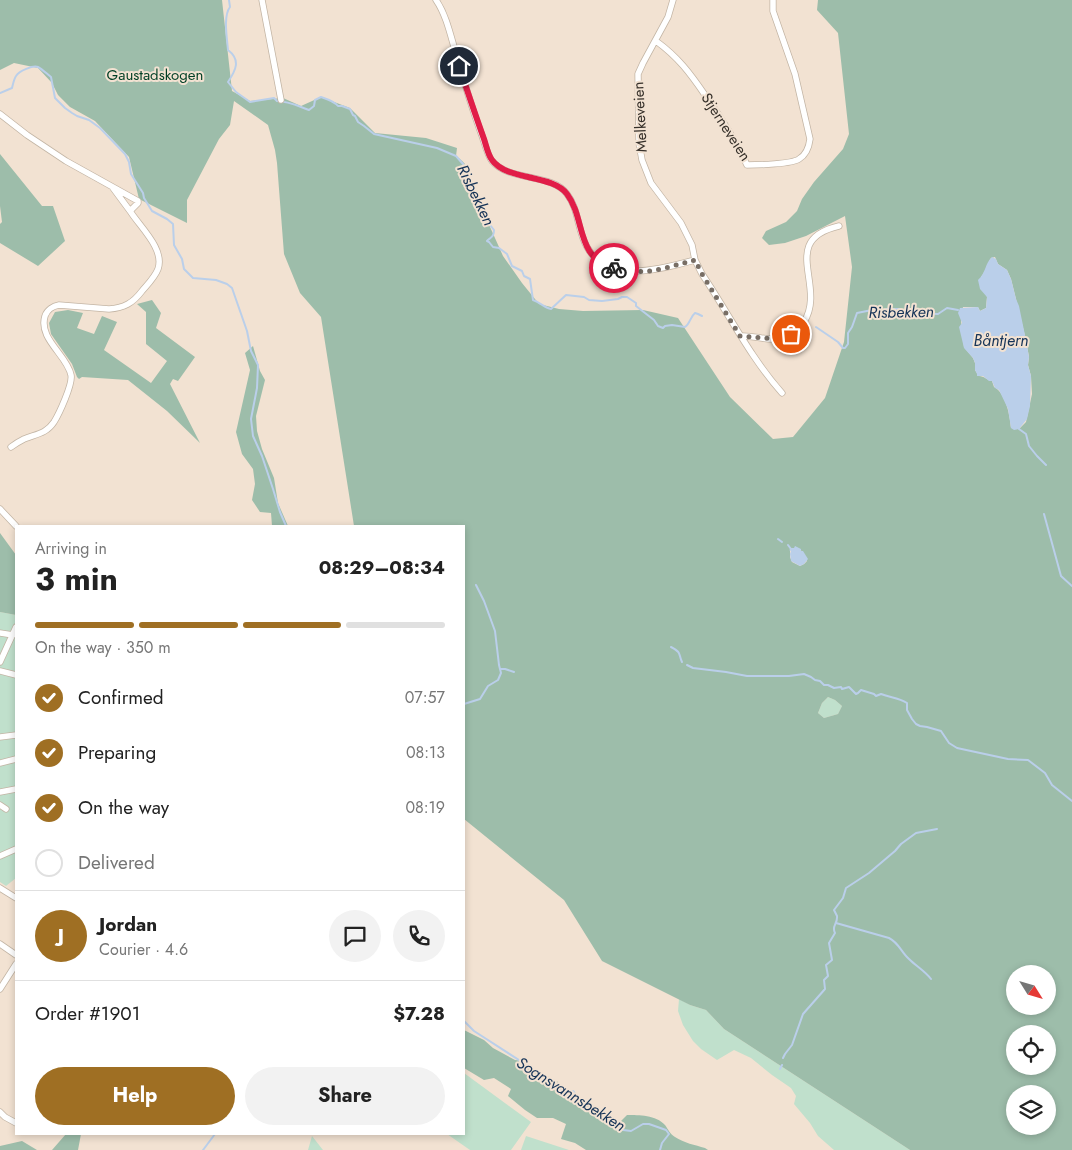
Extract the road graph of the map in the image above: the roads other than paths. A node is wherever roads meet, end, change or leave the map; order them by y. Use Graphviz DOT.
graph roads {
  1 [pos="262,0"];
  2 [pos="436,0"];
  3 [pos="673,0"];
  4 [pos="773,0"];
  5 [pos="656,41"];
  6 [pos="280,100"];
  7 [pos="0,114"];
  8 [pos="113,188"];
  9 [pos="130,212"];
  10 [pos="840,226"];
  11 [pos="695,260"];
  12 [pos="740,336"];
  13 [pos="782,393"];
  14 [pos="11,447"];
  15 [pos="0,509"];
  16 [pos="15,525"];
  17 [pos="15,629"];
  18 [pos="0,633"];
  19 [pos="12,636"];
  20 [pos="0,662"];
  21 [pos="0,671"];
  22 [pos="15,675"];
  23 [pos="15,735"];
  24 [pos="0,737"];
  25 [pos="15,759"];
  26 [pos="0,763"];
  27 [pos="15,789"];
  28 [pos="0,792"];
  29 [pos="0,805"];
  30 [pos="6,810"];
  31 [pos="15,849"];
  32 [pos="0,855"];
  33 [pos="0,888"];
  34 [pos="15,897"];
  35 [pos="0,944"];
  36 [pos="15,954"];
  37 [pos="15,966"];
  38 [pos="0,989"];
  39 [pos="0,1112"];
  40 [pos="15,1122"];
  1 -- 6 [label="street"];
  2 -- 11 [label="street"];
  3 -- 5 [label="street, Melkeveien"];
  4 -- 5 [label="street, Stjerneveien"];
  5 -- 11 [label="street, Melkeveien"];
  7 -- 8 [label="street"];
  8 -- 9 [label="street"];
  8 -- 9 [label="street"];
  9 -- 14 [label="street"];
  10 -- 12 [label="street"];
  11 -- 12 [label="street, Melkeveien"];
  12 -- 13 [label="street, Melkeveien"];
  15 -- 16 [label="street"];
  17 -- 19 [label="street"];
  18 -- 19 [label="street"];
  19 -- 20 [label="street"];
  21 -- 22 [label="street"];
  23 -- 24 [label="street"];
  25 -- 26 [label="street"];
  27 -- 28 [label="street"];
  29 -- 30 [label="street"];
  31 -- 32 [label="street"];
  33 -- 34 [label="street"];
  35 -- 36 [label="street"];
  37 -- 38 [label="street"];
  39 -- 40 [label="street"];
}
